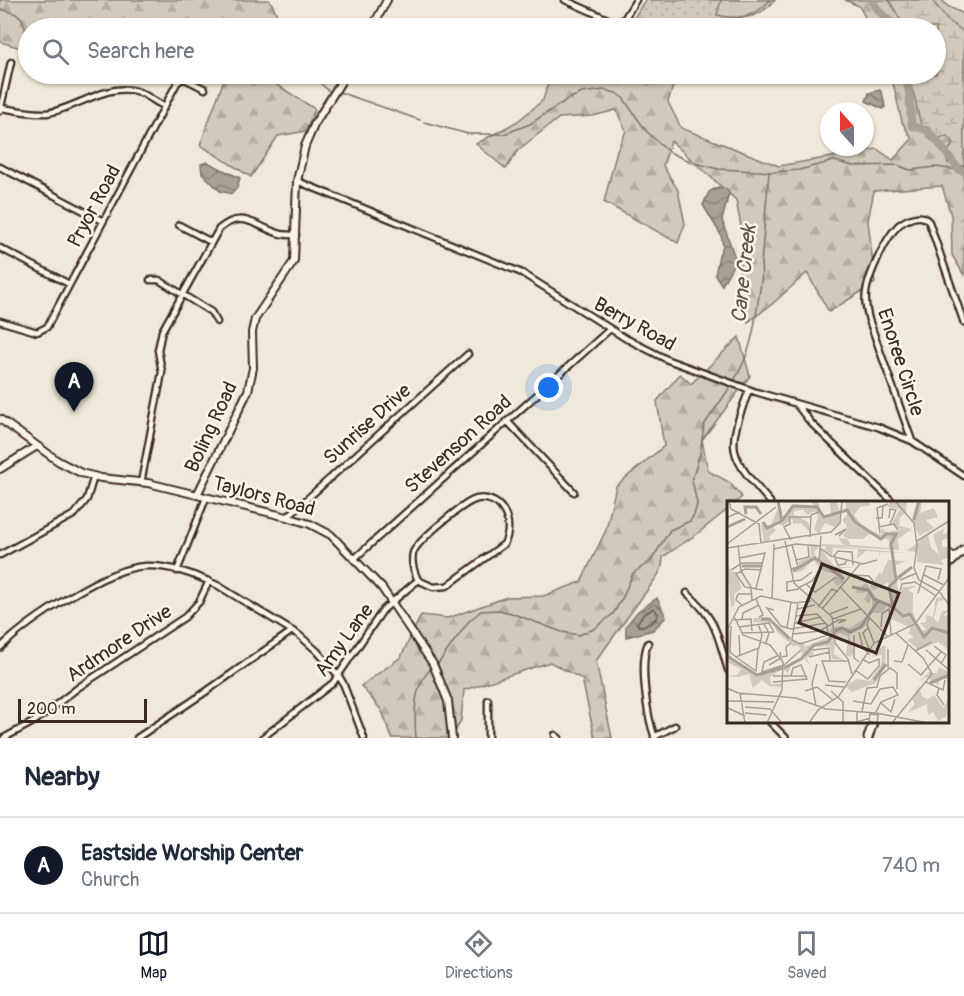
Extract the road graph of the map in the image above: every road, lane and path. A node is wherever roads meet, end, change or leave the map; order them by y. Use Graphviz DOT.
graph roads {
  1 [pos="387,0"];
  2 [pos="565,0"];
  3 [pos="636,0"];
  4 [pos="377,18"];
  5 [pos="606,18"];
  6 [pos="625,18"];
  7 [pos="11,62"];
  8 [pos="177,84"];
  9 [pos="194,84"];
  10 [pos="339,84"];
  11 [pos="205,89"];
  12 [pos="164,106"];
  13 [pos="0,109"];
  14 [pos="0,167"];
  15 [pos="297,181"];
  16 [pos="103,221"];
  17 [pos="179,225"];
  18 [pos="296,236"];
  19 [pos="211,242"];
  20 [pos="0,248"];
  21 [pos="150,280"];
  22 [pos="69,284"];
  23 [pos="182,294"];
  24 [pos="2,321"];
  25 [pos="217,322"];
  26 [pos="964,323"];
  27 [pos="0,329"];
  28 [pos="610,329"];
  29 [pos="468,354"];
  30 [pos="749,390"];
  31 [pos="796,404"];
  32 [pos="0,419"];
  33 [pos="507,421"];
  34 [pos="912,441"];
  35 [pos="37,446"];
  36 [pos="0,469"];
  37 [pos="94,476"];
  38 [pos="964,476"];
  39 [pos="141,483"];
  40 [pos="574,492"];
  41 [pos="197,495"];
  42 [pos="206,498"];
  43 [pos="768,501"];
  44 [pos="892,501"];
  45 [pos="287,517"];
  46 [pos="964,550"];
  47 [pos="949,553"];
  48 [pos="0,555"];
  49 [pos="955,558"];
  50 [pos="354,559"];
  51 [pos="949,565"];
  52 [pos="177,571"];
  53 [pos="418,580"];
  54 [pos="208,581"];
  55 [pos="687,592"];
  56 [pos="392,602"];
  57 [pos="292,631"];
  58 [pos="648,643"];
  59 [pos="0,648"];
  60 [pos="727,664"];
  61 [pos="338,675"];
  62 [pos="488,700"];
  63 [pos="771,723"];
  64 [pos="871,723"];
  65 [pos="675,726"];
  66 [pos="654,737"];
  67 [pos="4,738"];
  68 [pos="137,738"];
  69 [pos="262,738"];
  70 [pos="364,738"];
  71 [pos="452,738"];
  72 [pos="488,738"];
  73 [pos="786,738"];
  74 [pos="868,738"];
  1 -- 4 [label="street"];
  2 -- 5 [label="street"];
  3 -- 6 [label="street"];
  7 -- 13 [label="street"];
  8 -- 12 [label="street, Pryor Road"];
  9 -- 11 [label="street, Pryor Road"];
  10 -- 15 [label="street, Boling Road"];
  12 -- 13 [label="street"];
  12 -- 16 [label="street, Pryor Road"];
  14 -- 16 [label="street"];
  15 -- 18 [label="street, Boling Road"];
  15 -- 28 [label="street, Berry Road"];
  16 -- 22 [label="street, Pryor Road"];
  17 -- 19 [label="street"];
  18 -- 19 [label="street"];
  18 -- 41 [label="street, Boling Road"];
  19 -- 23 [label="street"];
  20 -- 22 [label="street"];
  21 -- 23 [label="street"];
  22 -- 24 [label="street, Pryor Road"];
  23 -- 25 [label="street"];
  23 -- 39 [label="street"];
  24 -- 27 [label="street"];
  26 -- 34 [label="street, Enoree Circle"];
  28 -- 30 [label="street, Berry Road"];
  28 -- 33 [label="street, Stevenson Road"];
  29 -- 45 [label="street, Sunrise Drive"];
  30 -- 31 [label="street, Berry Road"];
  30 -- 43 [label="street"];
  31 -- 34 [label="street, Berry Road"];
  31 -- 44 [label="street"];
  32 -- 35 [label="street, Taylors Road"];
  33 -- 40 [label="street"];
  33 -- 50 [label="street, Stevenson Road"];
  34 -- 38 [label="street, Berry Road"];
  35 -- 36 [label="street"];
  35 -- 37 [label="street, Taylors Road"];
  37 -- 39 [label="street, Taylors Road"];
  37 -- 48 [label="street"];
  39 -- 41 [label="street, Taylors Road"];
  41 -- 42 [label="street, Taylors Road"];
  42 -- 45 [label="street, Taylors Road"];
  42 -- 52 [label="street"];
  45 -- 50 [label="street, Taylors Road"];
  46 -- 49 [label="main road"];
  47 -- 49 [label="street"];
  49 -- 51 [label="main road"];
  50 -- 56 [label="street, Taylors Road"];
  52 -- 54 [label="street"];
  52 -- 59 [label="street"];
  53 -- 53 [label="street"];
  53 -- 56 [label="street, Amy Lane"];
  54 -- 57 [label="street"];
  54 -- 67 [label="street, Ardmore Drive"];
  55 -- 60 [label="street"];
  56 -- 61 [label="street, Amy Lane"];
  56 -- 71 [label="street, Taylors Road"];
  57 -- 61 [label="street"];
  57 -- 68 [label="street"];
  58 -- 66 [label="street"];
  61 -- 69 [label="street, Amy Lane"];
  61 -- 70 [label="street"];
  62 -- 72 [label="street"];
  63 -- 73 [label="street"];
  64 -- 74 [label="main road"];
  65 -- 66 [label="street"];
}
